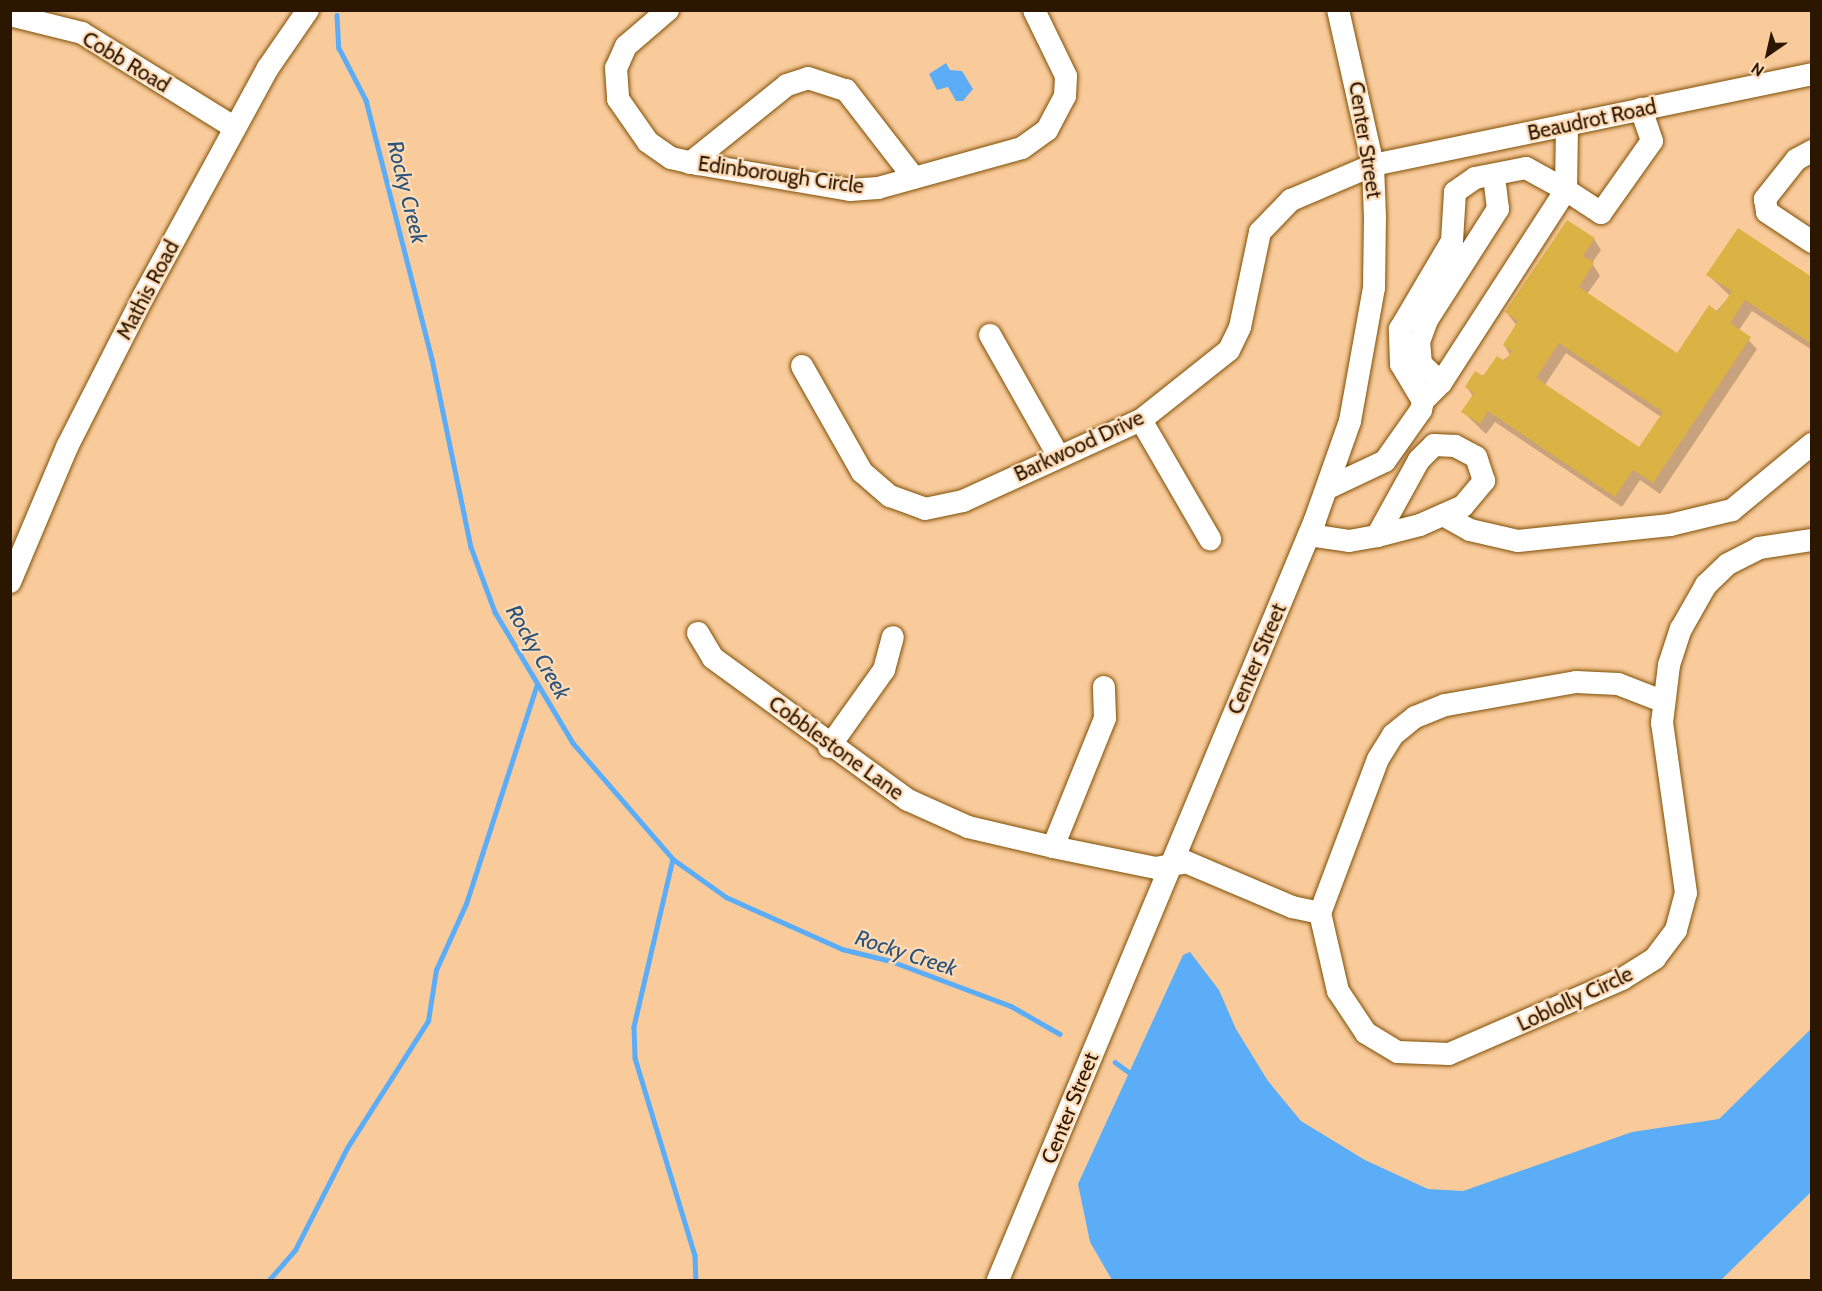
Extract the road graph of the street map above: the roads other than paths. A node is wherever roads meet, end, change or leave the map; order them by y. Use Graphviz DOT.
graph roads {
  1 [pos="308,10"];
  2 [pos="668,10"];
  3 [pos="1034,10"];
  4 [pos="1338,10"];
  5 [pos="10,15"];
  6 [pos="1812,74"];
  7 [pos="1641,109"];
  8 [pos="1567,125"];
  9 [pos="235,128"];
  10 [pos="1812,151"];
  11 [pos="690,163"];
  12 [pos="1373,165"];
  13 [pos="1494,175"];
  14 [pos="914,178"];
  15 [pos="1566,189"];
  16 [pos="1812,242"];
  17 [pos="990,335"];
  18 [pos="802,366"];
  19 [pos="1441,382"];
  20 [pos="1423,401"];
  21 [pos="1141,420"];
  22 [pos="1812,444"];
  23 [pos="1058,454"];
  24 [pos="1328,488"];
  25 [pos="1443,515"];
  26 [pos="1309,535"];
  27 [pos="1377,536"];
  28 [pos="1210,539"];
  29 [pos="1812,540"];
  30 [pos="10,582"];
  31 [pos="698,633"];
  32 [pos="893,637"];
  33 [pos="1104,687"];
  34 [pos="1662,701"];
  35 [pos="829,747"];
  36 [pos="1053,847"];
  37 [pos="1170,864"];
  38 [pos="1320,913"];
  39 [pos="998,1281"];
  1 -- 9 [label="street, Mathis Road"];
  2 -- 11 [label="street, Edinborough Circle"];
  3 -- 14 [label="street, Edinborough Circle"];
  4 -- 12 [label="street, Center Street"];
  5 -- 9 [label="street, Cobb Road"];
  6 -- 7 [label="street, Beaudrot Road"];
  7 -- 8 [label="street, Beaudrot Road"];
  7 -- 15 [label="street"];
  8 -- 12 [label="street, Beaudrot Road"];
  8 -- 15 [label="street"];
  9 -- 30 [label="street, Mathis Road"];
  10 -- 16 [label="street"];
  11 -- 14 [label="street, Edinborough Circle"];
  11 -- 14 [label="street"];
  12 -- 21 [label="street, Barkwood Drive"];
  12 -- 24 [label="street, Center Street"];
  13 -- 15 [label="street"];
  13 -- 19 [label="street"];
  13 -- 20 [label="street"];
  15 -- 19 [label="street"];
  17 -- 23 [label="street"];
  18 -- 23 [label="street, Barkwood Drive"];
  19 -- 20 [label="street"];
  20 -- 24 [label="street"];
  21 -- 23 [label="street, Barkwood Drive"];
  21 -- 28 [label="street"];
  22 -- 25 [label="street"];
  24 -- 26 [label="street, Center Street"];
  25 -- 27 [label="street"];
  25 -- 27 [label="street"];
  26 -- 27 [label="street"];
  26 -- 37 [label="street, Center Street"];
  29 -- 34 [label="street, Loblolly Circle"];
  31 -- 35 [label="street, Cobblestone Lane"];
  32 -- 35 [label="street"];
  33 -- 36 [label="street"];
  34 -- 38 [label="street"];
  34 -- 38 [label="street, Loblolly Circle"];
  35 -- 36 [label="street, Cobblestone Lane"];
  36 -- 37 [label="street, Cobblestone Lane"];
  37 -- 38 [label="street"];
  37 -- 39 [label="street, Center Street"];
}
